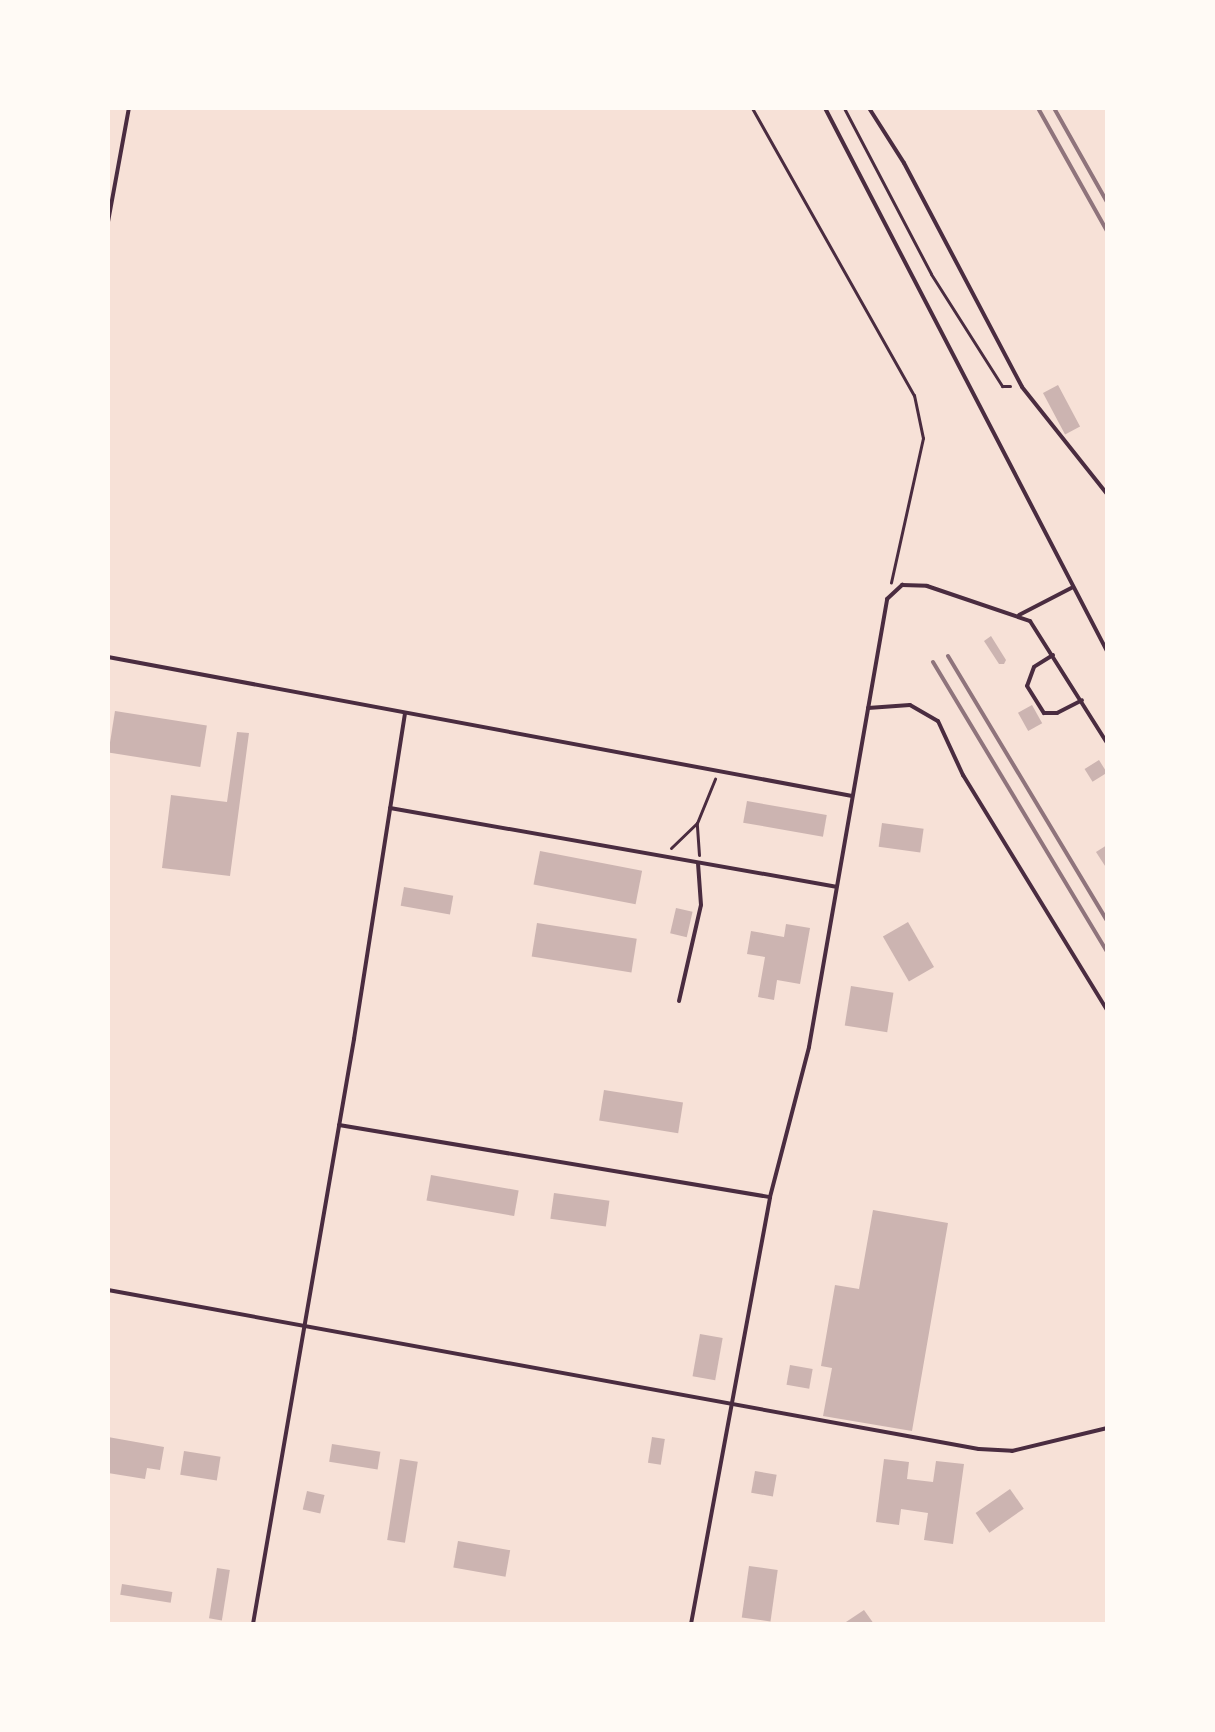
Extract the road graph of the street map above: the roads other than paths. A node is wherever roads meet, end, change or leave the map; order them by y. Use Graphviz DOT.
graph roads {
  1 [pos="129,108"];
  2 [pos="825,108"];
  3 [pos="869,108"];
  4 [pos="108,222"];
  5 [pos="1107,494"];
  6 [pos="1073,587"];
  7 [pos="1019,615"];
  8 [pos="1107,651"];
  9 [pos="1053,655"];
  10 [pos="108,657"];
  11 [pos="1082,700"];
  12 [pos="868,708"];
  13 [pos="405,713"];
  14 [pos="1107,743"];
  15 [pos="852,796"];
  16 [pos="390,808"];
  17 [pos="698,863"];
  18 [pos="836,887"];
  19 [pos="679,1001"];
  20 [pos="1107,1010"];
  21 [pos="339,1125"];
  22 [pos="770,1197"];
  23 [pos="108,1290"];
  24 [pos="305,1323"];
  25 [pos="731,1406"];
  26 [pos="1107,1428"];
  27 [pos="253,1624"];
  28 [pos="691,1624"];
  1 -- 4 [label="lane"];
  2 -- 6 [label="lane"];
  3 -- 5 [label="lane"];
  6 -- 7 [label="lane"];
  6 -- 8 [label="lane"];
  7 -- 9 [label="lane"];
  7 -- 12 [label="lane"];
  9 -- 11 [label="lane"];
  9 -- 11 [label="lane"];
  10 -- 13 [label="lane"];
  11 -- 14 [label="lane"];
  12 -- 15 [label="lane"];
  12 -- 20 [label="lane"];
  13 -- 15 [label="lane"];
  13 -- 16 [label="lane"];
  15 -- 18 [label="lane"];
  16 -- 17 [label="lane"];
  16 -- 21 [label="lane"];
  17 -- 18 [label="lane"];
  17 -- 19 [label="lane"];
  18 -- 22 [label="lane"];
  21 -- 22 [label="lane"];
  21 -- 24 [label="lane"];
  22 -- 25 [label="lane"];
  23 -- 24 [label="lane"];
  24 -- 25 [label="lane"];
  24 -- 27 [label="lane"];
  25 -- 26 [label="lane"];
  25 -- 28 [label="lane"];
}
